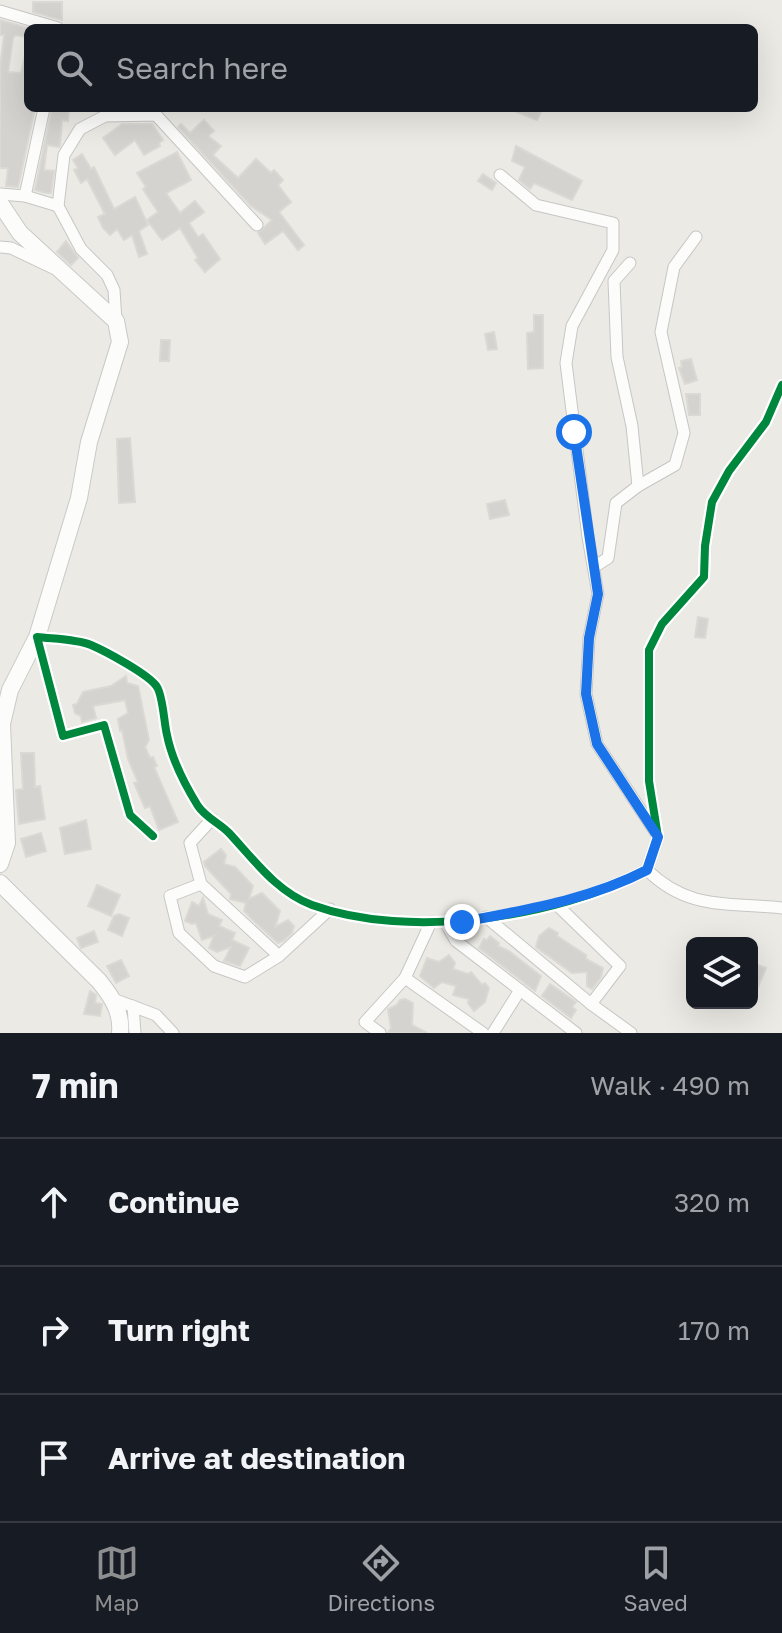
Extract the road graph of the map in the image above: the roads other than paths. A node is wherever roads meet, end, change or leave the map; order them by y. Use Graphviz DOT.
graph roads {
  1 [pos="0,11"];
  2 [pos="44,24"];
  3 [pos="43,112"];
  4 [pos="500,175"];
  5 [pos="0,194"];
  6 [pos="25,196"];
  7 [pos="0,203"];
  8 [pos="58,206"];
  9 [pos="257,225"];
  10 [pos="696,237"];
  11 [pos="0,247"];
  12 [pos="630,263"];
  13 [pos="65,273"];
  14 [pos="116,321"];
  15 [pos="782,385"];
  16 [pos="638,486"];
  17 [pos="594,567"];
  18 [pos="37,637"];
  19 [pos="212,819"];
  20 [pos="153,836"];
  21 [pos="658,837"];
  22 [pos="0,864"];
  23 [pos="647,870"];
  24 [pos="0,883"];
  25 [pos="201,884"];
  26 [pos="556,904"];
  27 [pos="782,908"];
  28 [pos="330,909"];
  29 [pos="486,917"];
  30 [pos="431,922"];
  31 [pos="445,922"];
  32 [pos="279,956"];
  33 [pos="405,978"];
  34 [pos="520,990"];
  35 [pos="113,999"];
  36 [pos="591,1004"];
  37 [pos="133,1006"];
  38 [pos="120,1033"];
  39 [pos="135,1033"];
  40 [pos="173,1033"];
  41 [pos="380,1033"];
  42 [pos="483,1033"];
  43 [pos="493,1033"];
  44 [pos="576,1033"];
  45 [pos="631,1033"];
  1 -- 2 [label="street"];
  3 -- 6 [label="street"];
  4 -- 17 [label="street"];
  5 -- 6 [label="street"];
  6 -- 8 [label="street"];
  7 -- 13 [label="main road"];
  8 -- 9 [label="street"];
  8 -- 14 [label="street"];
  10 -- 16 [label="street"];
  11 -- 13 [label="street"];
  12 -- 16 [label="street"];
  13 -- 14 [label="main road"];
  14 -- 18 [label="main road"];
  15 -- 21 [label="street"];
  16 -- 17 [label="street"];
  17 -- 21 [label="street"];
  18 -- 19 [label="street"];
  18 -- 20 [label="street"];
  18 -- 22 [label="main road"];
  19 -- 25 [label="street"];
  19 -- 28 [label="street"];
  21 -- 23 [label="street"];
  23 -- 26 [label="street"];
  23 -- 27 [label="street"];
  24 -- 35 [label="main road"];
  25 -- 32 [label="street"];
  25 -- 32 [label="street"];
  26 -- 29 [label="street"];
  26 -- 36 [label="street"];
  28 -- 30 [label="street"];
  28 -- 32 [label="street"];
  29 -- 31 [label="street"];
  29 -- 36 [label="street"];
  30 -- 31 [label="street"];
  30 -- 33 [label="street"];
  31 -- 34 [label="street"];
  33 -- 41 [label="street"];
  33 -- 42 [label="street"];
  34 -- 43 [label="street"];
  34 -- 44 [label="street"];
  35 -- 37 [label="street"];
  35 -- 38 [label="main road"];
  36 -- 45 [label="street"];
  37 -- 39 [label="street"];
  37 -- 40 [label="street"];
}
